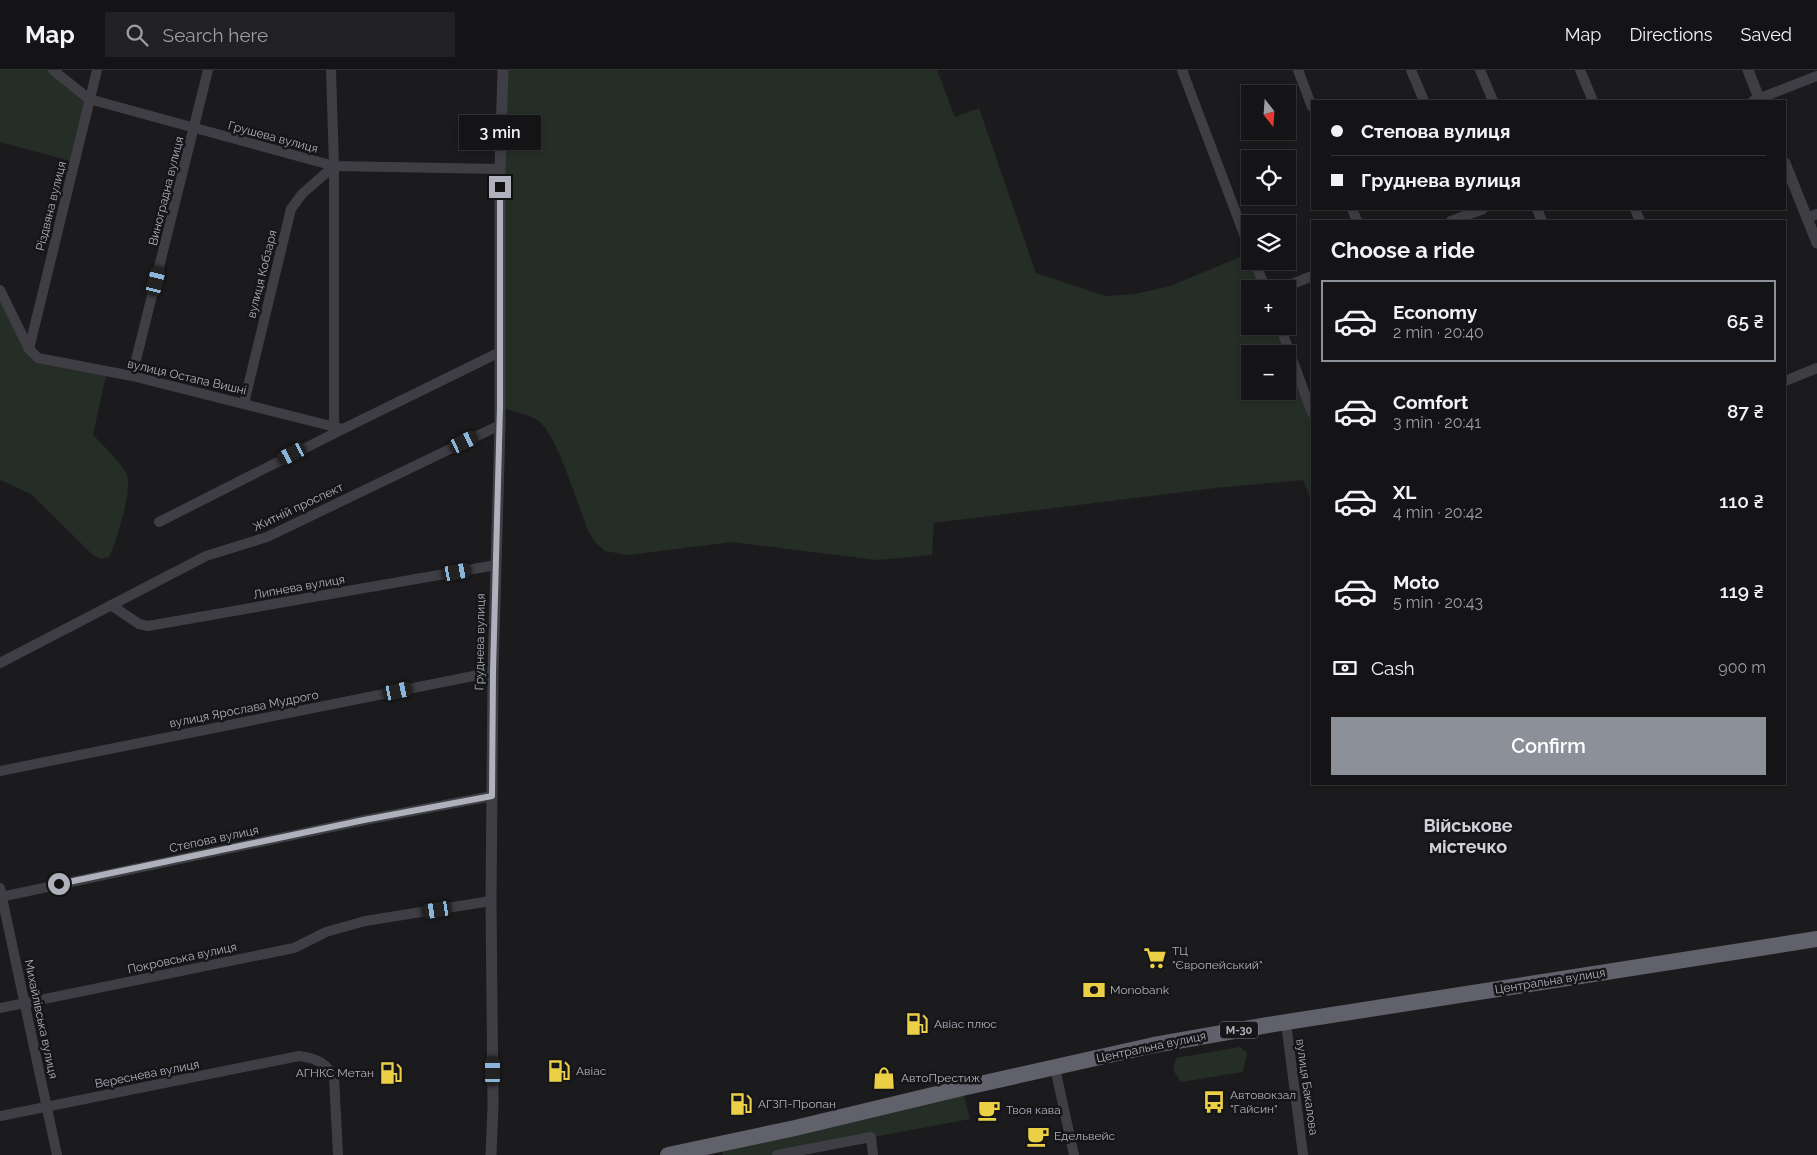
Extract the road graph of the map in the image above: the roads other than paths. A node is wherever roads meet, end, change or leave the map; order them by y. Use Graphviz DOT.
graph roads {
  1 [pos="53,70"];
  2 [pos="97,70"];
  3 [pos="208,70"];
  4 [pos="331,70"];
  5 [pos="504,70"];
  6 [pos="1182,70"];
  7 [pos="1298,70"];
  8 [pos="1411,70"];
  9 [pos="1480,70"];
  10 [pos="1580,70"];
  11 [pos="1748,70"];
  12 [pos="1817,76"];
  13 [pos="90,99"];
  14 [pos="1424,100"];
  15 [pos="1493,100"];
  16 [pos="1593,100"];
  17 [pos="1758,100"];
  18 [pos="1311,104"];
  19 [pos="194,129"];
  20 [pos="1786,165"];
  21 [pos="334,166"];
  22 [pos="500,169"];
  23 [pos="1469,211"];
  24 [pos="1812,216"];
  25 [pos="1453,220"];
  26 [pos="1241,226"];
  27 [pos="1817,243"];
  28 [pos="1311,276"];
  29 [pos="1296,282"];
  30 [pos="0,290"];
  31 [pos="1283,335"];
  32 [pos="29,348"];
  33 [pos="500,352"];
  34 [pos="1817,368"];
  35 [pos="132,376"];
  36 [pos="1786,381"];
  37 [pos="244,403"];
  38 [pos="1311,410"];
  39 [pos="500,425"];
  40 [pos="339,428"];
  41 [pos="158,522"];
  42 [pos="496,565"];
  43 [pos="111,605"];
  44 [pos="0,663"];
  45 [pos="493,672"];
  46 [pos="0,771"];
  47 [pos="492,796"];
  48 [pos="1,894"];
  49 [pos="491,901"];
  50 [pos="1817,939"];
  51 [pos="24,1003"];
  52 [pos="0,1008"];
  53 [pos="1286,1023"];
  54 [pos="1055,1068"];
  55 [pos="46,1107"];
  56 [pos="0,1116"];
  57 [pos="57,1155"];
  58 [pos="338,1155"];
  59 [pos="492,1155"];
  60 [pos="668,1155"];
  61 [pos="777,1155"];
  62 [pos="874,1155"];
  63 [pos="1074,1155"];
  64 [pos="1303,1155"];
  1 -- 13 [label="street, Грушева вулиця"];
  2 -- 13 [label="street, Різдвяна вулиця"];
  3 -- 19 [label="street, Виноградна вулиця"];
  4 -- 21 [label="street"];
  5 -- 22 [label="street, Груднева вулиця"];
  6 -- 26 [label="street"];
  7 -- 18 [label="street"];
  8 -- 14 [label="street"];
  9 -- 15 [label="street"];
  10 -- 16 [label="street"];
  11 -- 17 [label="street"];
  12 -- 17 [label="street"];
  13 -- 19 [label="street, Грушева вулиця"];
  13 -- 32 [label="street, Різдвяна вулиця"];
  19 -- 21 [label="street, Грушева вулиця"];
  19 -- 35 [label="street, Виноградна вулиця"];
  20 -- 24 [label="street"];
  21 -- 22 [label="street, Грушева вулиця"];
  21 -- 37 [label="street, вулиця Кобзаря"];
  21 -- 40 [label="street"];
  22 -- 33 [label="street, Груднева вулиця"];
  23 -- 25 [label="street"];
  24 -- 27 [label="street"];
  28 -- 29 [label="street"];
  30 -- 32 [label="street"];
  31 -- 38 [label="street"];
  32 -- 35 [label="street, вулиця Остапа Вишні"];
  33 -- 39 [label="street, Груднева вулиця"];
  33 -- 40 [label="street"];
  34 -- 36 [label="street"];
  35 -- 37 [label="street, вулиця Остапа Вишні"];
  37 -- 40 [label="street, вулиця Остапа Вишні"];
  39 -- 42 [label="street, Груднева вулиця"];
  39 -- 43 [label="street, Житній проспект"];
  40 -- 41 [label="street"];
  42 -- 43 [label="street, Липнева вулиця"];
  42 -- 45 [label="street, Груднева вулиця"];
  43 -- 44 [label="street, Житній проспект"];
  45 -- 46 [label="street, вулиця Ярослава Мудрого"];
  45 -- 47 [label="street, Груднева вулиця"];
  47 -- 48 [label="street, Степова вулиця"];
  47 -- 49 [label="street, Груднева вулиця"];
  48 -- 51 [label="street, Михайлівська вулиця"];
  49 -- 51 [label="street, Покровська вулиця"];
  49 -- 59 [label="street, Груднева вулиця"];
  50 -- 53 [label="highway, Центральна вулиця / М-30"];
  51 -- 52 [label="street, Покровська вулиця"];
  51 -- 55 [label="street, Михайлівська вулиця"];
  53 -- 54 [label="highway, Центральна вулиця / М-30"];
  53 -- 64 [label="street, вулиця Бакалова"];
  54 -- 60 [label="highway, Центральна вулиця / М-30"];
  54 -- 63 [label="street"];
  55 -- 56 [label="street, Вереснева вулиця"];
  55 -- 57 [label="street, Михайлівська вулиця"];
  55 -- 58 [label="street, Вереснева вулиця"];
  61 -- 62 [label="street"];
}
